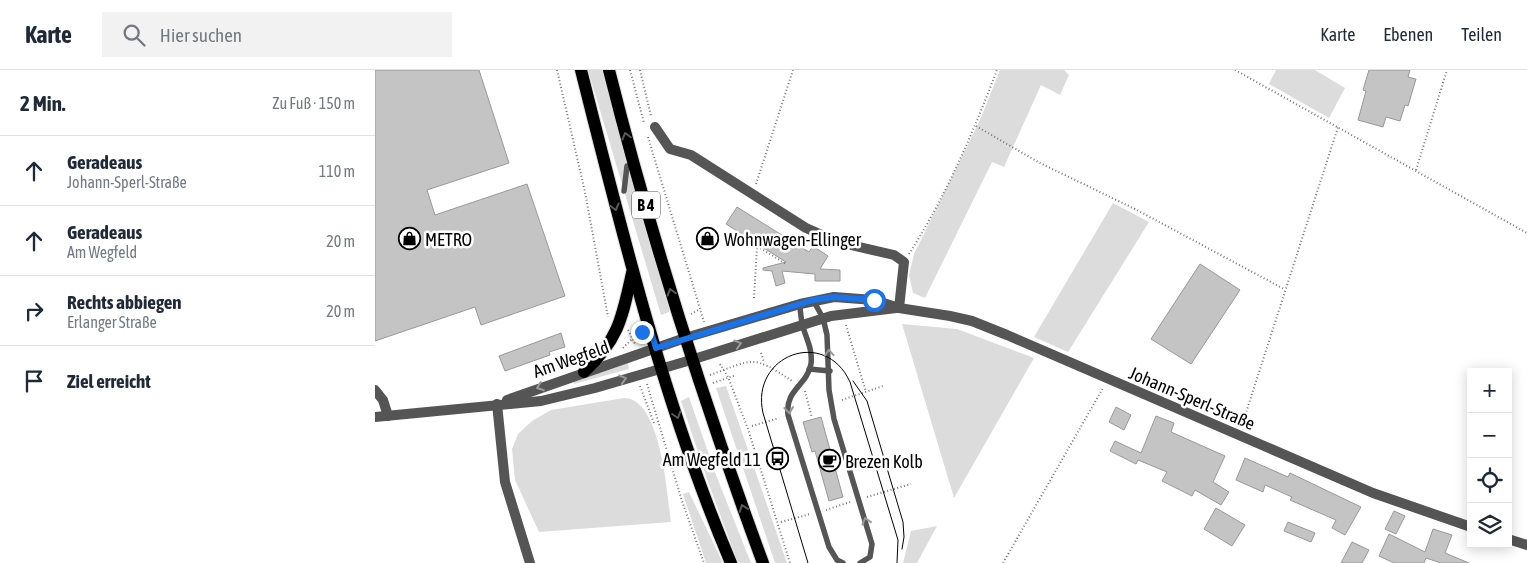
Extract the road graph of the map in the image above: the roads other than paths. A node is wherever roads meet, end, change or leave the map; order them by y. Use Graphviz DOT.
graph roads {
  1 [pos="581,70"];
  2 [pos="609,70"];
  3 [pos="650,127"];
  4 [pos="627,166"];
  5 [pos="623,192"];
  6 [pos="633,270"];
  7 [pos="813,300"];
  8 [pos="800,304"];
  9 [pos="899,308"];
  10 [pos="823,318"];
  11 [pos="802,324"];
  12 [pos="685,338"];
  13 [pos="656,348"];
  14 [pos="691,360"];
  15 [pos="662,368"];
  16 [pos="809,368"];
  17 [pos="829,371"];
  18 [pos="584,372"];
  19 [pos="375,390"];
  20 [pos="497,404"];
  21 [pos="388,416"];
  22 [pos="375,417"];
  23 [pos="1467,526"];
  24 [pos="1512,540"];
  25 [pos="1527,546"];
  26 [pos="529,563"];
  27 [pos="731,563"];
  28 [pos="763,563"];
  29 [pos="843,563"];
  30 [pos="860,563"];
  1 -- 6 [label="main road, B 4, one-way"];
  12 -- 2 [label="main road, B 4, one-way"];
  3 -- 9 [label="street"];
  4 -- 5 [label="lane"];
  6 -- 13 [label="main road, B 4"];
  6 -- 18 [label="main road, B 4"];
  7 -- 8 [label="street, Johann-Sperl-Straße"];
  7 -- 9 [label="street, Johann-Sperl-Straße"];
  7 -- 10 [label="lane"];
  8 -- 11 [label="lane"];
  8 -- 12 [label="street, Johann-Sperl-Straße"];
  9 -- 10 [label="street, Johann-Sperl-Straße"];
  9 -- 23 [label="street, Johann-Sperl-Straße"];
  10 -- 11 [label="street, Johann-Sperl-Straße"];
  17 -- 10 [label="lane, one-way"];
  14 -- 11 [label="street, Johann-Sperl-Straße, one-way"];
  11 -- 16 [label="lane"];
  12 -- 13 [label="street, Am Wegfeld"];
  12 -- 14 [label="main road, B 4"];
  13 -- 15 [label="main road, B 4"];
  13 -- 18 [label="street, Am Wegfeld"];
  14 -- 15 [label="street, Johann-Sperl-Straße"];
  28 -- 14 [label="main road, B 4, one-way"];
  20 -- 15 [label="street, Am Wegfeld, one-way"];
  15 -- 27 [label="main road, B 4, one-way"];
  16 -- 17 [label="lane"];
  16 -- 29 [label="lane, one-way"];
  30 -- 17 [label="lane, one-way"];
  18 -- 20 [label="street, Am Wegfeld, one-way"];
  19 -- 21 [label="street"];
  20 -- 21 [label="street, Am Wegfeld"];
  20 -- 26 [label="street"];
  21 -- 22 [label="street, Am Wegfeld"];
  24 -- 25 [label="street"];
}
